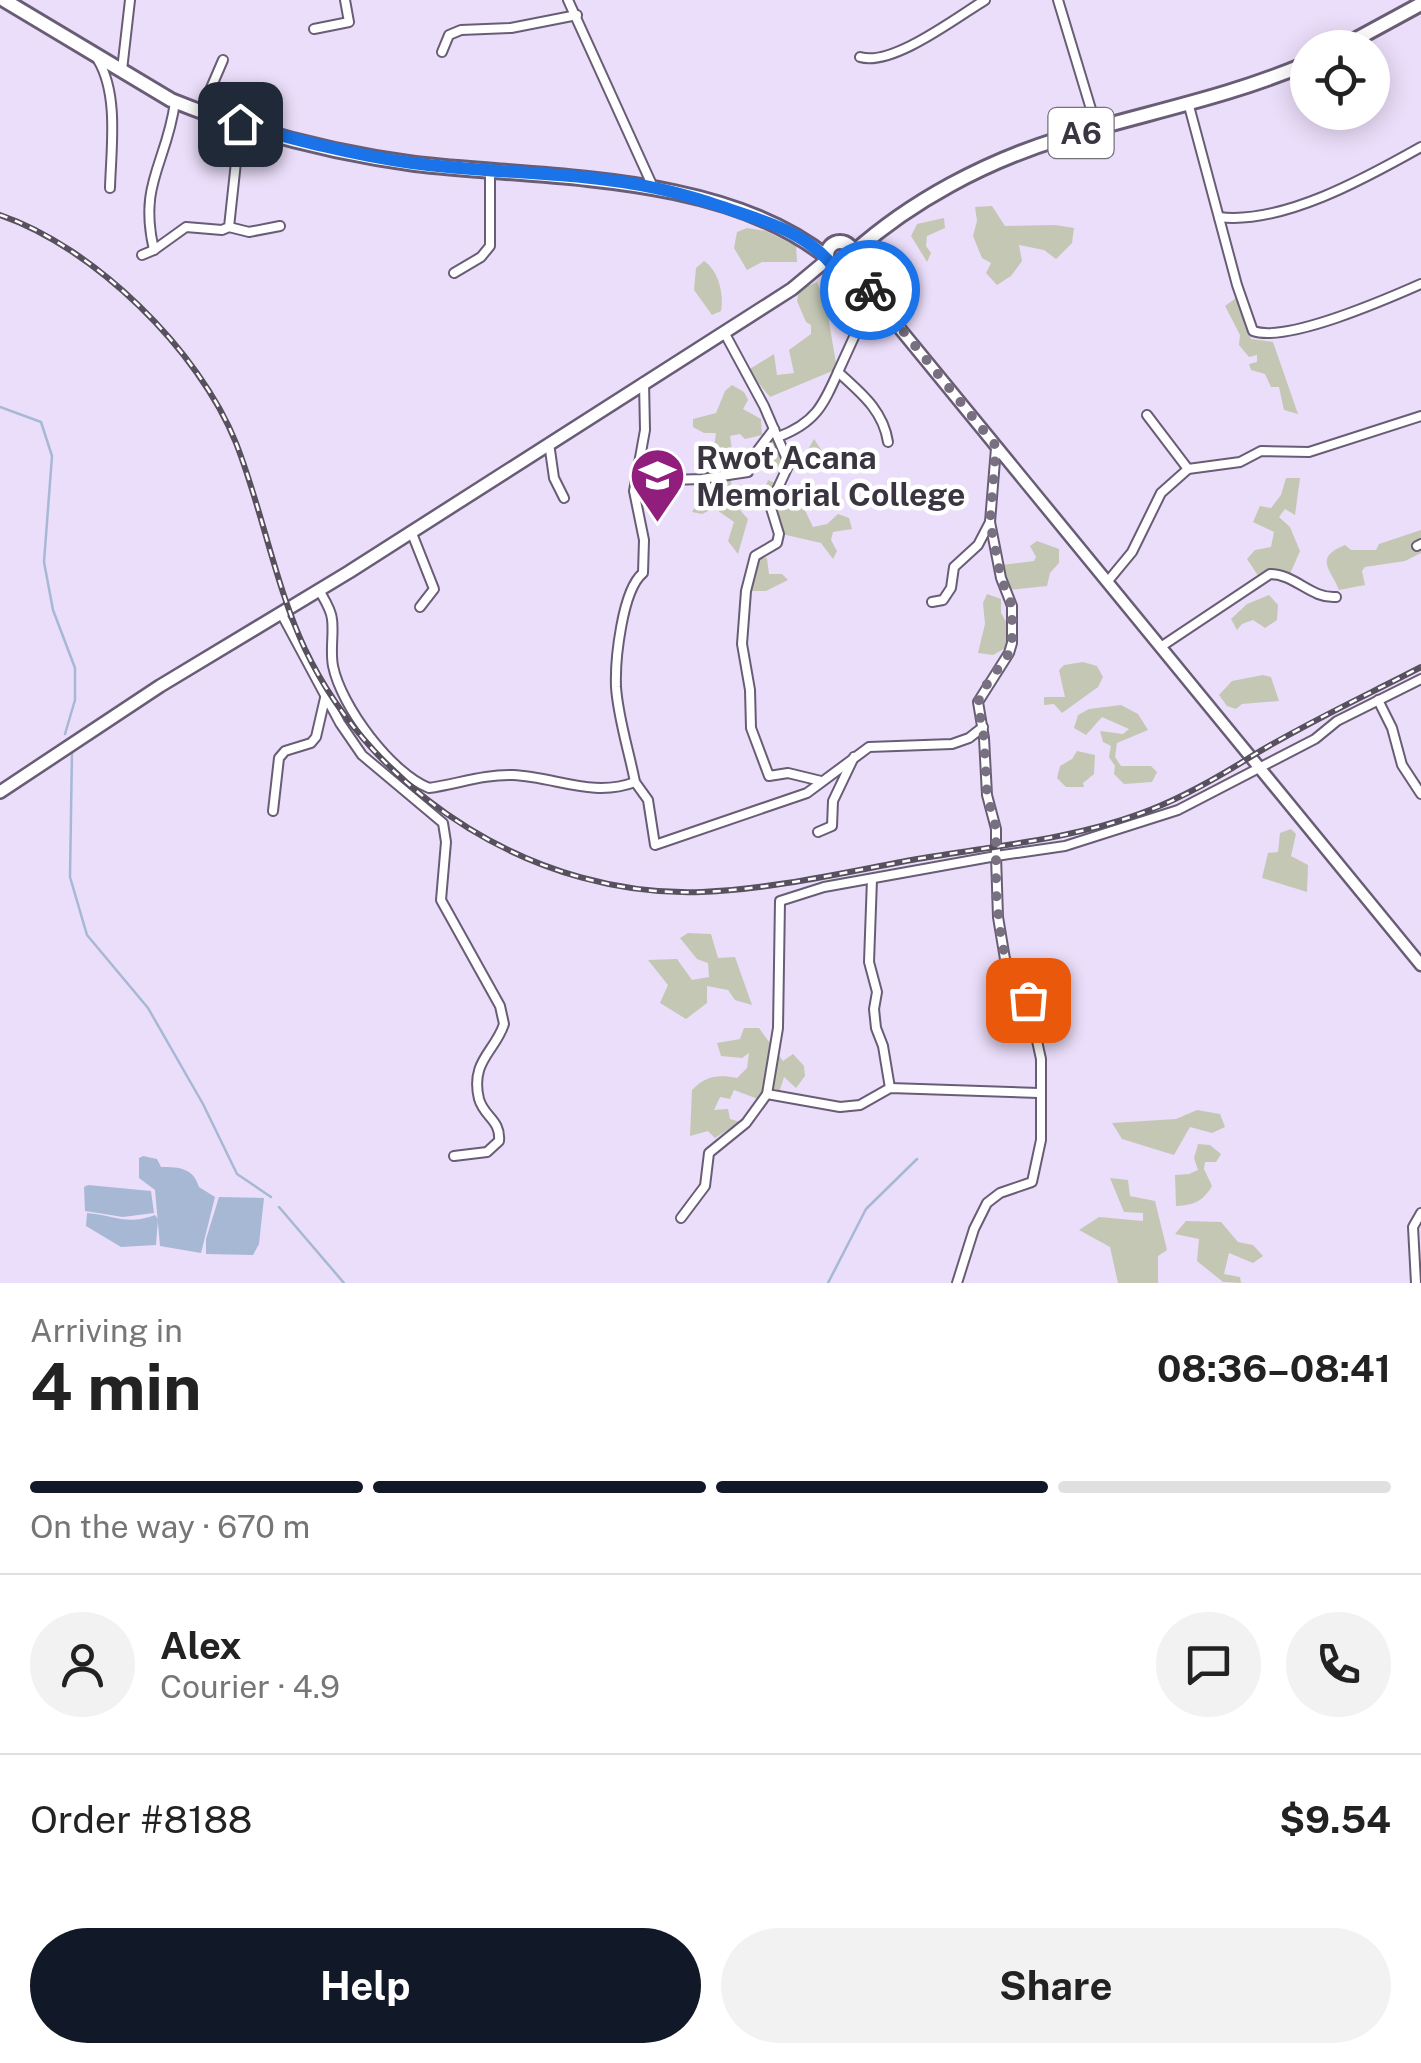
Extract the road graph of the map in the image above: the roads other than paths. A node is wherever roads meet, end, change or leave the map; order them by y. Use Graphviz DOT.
graph roads {
  1 [pos="4,0"];
  2 [pos="130,0"];
  3 [pos="345,0"];
  4 [pos="568,0"];
  5 [pos="985,0"];
  6 [pos="1058,0"];
  7 [pos="1421,4"];
  8 [pos="577,15"];
  9 [pos="314,28"];
  10 [pos="1373,30"];
  11 [pos="91,49"];
  12 [pos="442,52"];
  13 [pos="860,57"];
  14 [pos="223,60"];
  15 [pos="122,71"];
  16 [pos="1290,71"];
  17 [pos="176,102"];
  18 [pos="1189,106"];
  19 [pos="200,112"];
  20 [pos="240,124"];
  21 [pos="1098,129"];
  22 [pos="1421,147"];
  23 [pos="490,170"];
  24 [pos="110,188"];
  25 [pos="653,188"];
  26 [pos="1218,217"];
  27 [pos="1240,220"];
  28 [pos="280,226"];
  29 [pos="229,227"];
  30 [pos="1223,234"];
  31 [pos="154,250"];
  32 [pos="142,255"];
  33 [pos="840,256"];
  34 [pos="454,274"];
  35 [pos="1421,284"];
  36 [pos="878,302"];
  37 [pos="724,332"];
  38 [pos="838,372"];
  39 [pos="644,382"];
  40 [pos="1147,415"];
  41 [pos="1421,416"];
  42 [pos="776,433"];
  43 [pos="888,442"];
  44 [pos="550,444"];
  45 [pos="996,446"];
  46 [pos="1188,469"];
  47 [pos="635,481"];
  48 [pos="564,498"];
  49 [pos="990,522"];
  50 [pos="410,530"];
  51 [pos="1108,580"];
  52 [pos="319,590"];
  53 [pos="1336,597"];
  54 [pos="932,602"];
  55 [pos="420,607"];
  56 [pos="281,613"];
  57 [pos="1162,646"];
  58 [pos="1421,679"];
  59 [pos="325,698"];
  60 [pos="1378,700"];
  61 [pos="983,727"];
  62 [pos="854,756"];
  63 [pos="1260,769"];
  64 [pos="820,781"];
  65 [pos="635,782"];
  66 [pos="0,792"];
  67 [pos="1421,794"];
  68 [pos="272,811"];
  69 [pos="818,832"];
  70 [pos="996,856"];
  71 [pos="872,879"];
  72 [pos="1421,965"];
  73 [pos="890,1088"];
  74 [pos="767,1094"];
  75 [pos="1039,1094"];
  76 [pos="454,1156"];
  77 [pos="1421,1213"];
  78 [pos="682,1218"];
  79 [pos="958,1283"];
  80 [pos="1416,1283"];
  1 -- 11 [label="main road"];
  2 -- 15 [label="street"];
  3 -- 9 [label="street"];
  4 -- 8 [label="street"];
  5 -- 13 [label="street"];
  6 -- 21 [label="street"];
  7 -- 10 [label="main road"];
  8 -- 12 [label="street"];
  8 -- 25 [label="street"];
  11 -- 15 [label="main road"];
  11 -- 24 [label="street"];
  14 -- 19 [label="street"];
  15 -- 17 [label="main road"];
  16 -- 18 [label="main road, A6"];
  17 -- 19 [label="main road"];
  17 -- 31 [label="street"];
  18 -- 21 [label="main road, A6"];
  18 -- 26 [label="street"];
  19 -- 20 [label="main road"];
  20 -- 23 [label="main road"];
  20 -- 29 [label="street"];
  21 -- 33 [label="main road, A6"];
  22 -- 27 [label="street"];
  23 -- 25 [label="main road"];
  23 -- 34 [label="street"];
  25 -- 33 [label="main road"];
  26 -- 27 [label="street"];
  26 -- 30 [label="street"];
  27 -- 30 [label="street"];
  28 -- 29 [label="street"];
  29 -- 31 [label="street"];
  30 -- 35 [label="street"];
  31 -- 32 [label="street"];
  33 -- 36 [label="street"];
  33 -- 37 [label="main road"];
  36 -- 38 [label="street"];
  36 -- 45 [label="street"];
  37 -- 39 [label="main road"];
  37 -- 42 [label="street"];
  38 -- 42 [label="street"];
  38 -- 43 [label="street"];
  39 -- 44 [label="main road"];
  39 -- 47 [label="street"];
  40 -- 46 [label="street"];
  41 -- 46 [label="street"];
  42 -- 47 [label="street"];
  42 -- 64 [label="street"];
  44 -- 48 [label="street"];
  44 -- 50 [label="main road"];
  45 -- 49 [label="street"];
  45 -- 51 [label="street"];
  46 -- 51 [label="street"];
  47 -- 65 [label="street"];
  49 -- 54 [label="street"];
  49 -- 61 [label="street"];
  50 -- 52 [label="main road"];
  50 -- 55 [label="street"];
  51 -- 57 [label="street"];
  52 -- 56 [label="main road"];
  52 -- 65 [label="street"];
  53 -- 57 [label="street"];
  56 -- 59 [label="street"];
  56 -- 66 [label="main road"];
  57 -- 63 [label="street"];
  58 -- 60 [label="street"];
  59 -- 68 [label="street"];
  59 -- 76 [label="street"];
  60 -- 63 [label="street"];
  60 -- 67 [label="street"];
  61 -- 62 [label="street"];
  61 -- 70 [label="street"];
  62 -- 64 [label="street"];
  62 -- 69 [label="street"];
  63 -- 70 [label="street"];
  63 -- 72 [label="street"];
  64 -- 65 [label="street"];
  70 -- 71 [label="street"];
  70 -- 75 [label="street"];
  71 -- 73 [label="street"];
  71 -- 74 [label="street"];
  73 -- 74 [label="street"];
  73 -- 75 [label="street"];
  74 -- 78 [label="street"];
  75 -- 79 [label="street"];
  77 -- 80 [label="street"];
}
